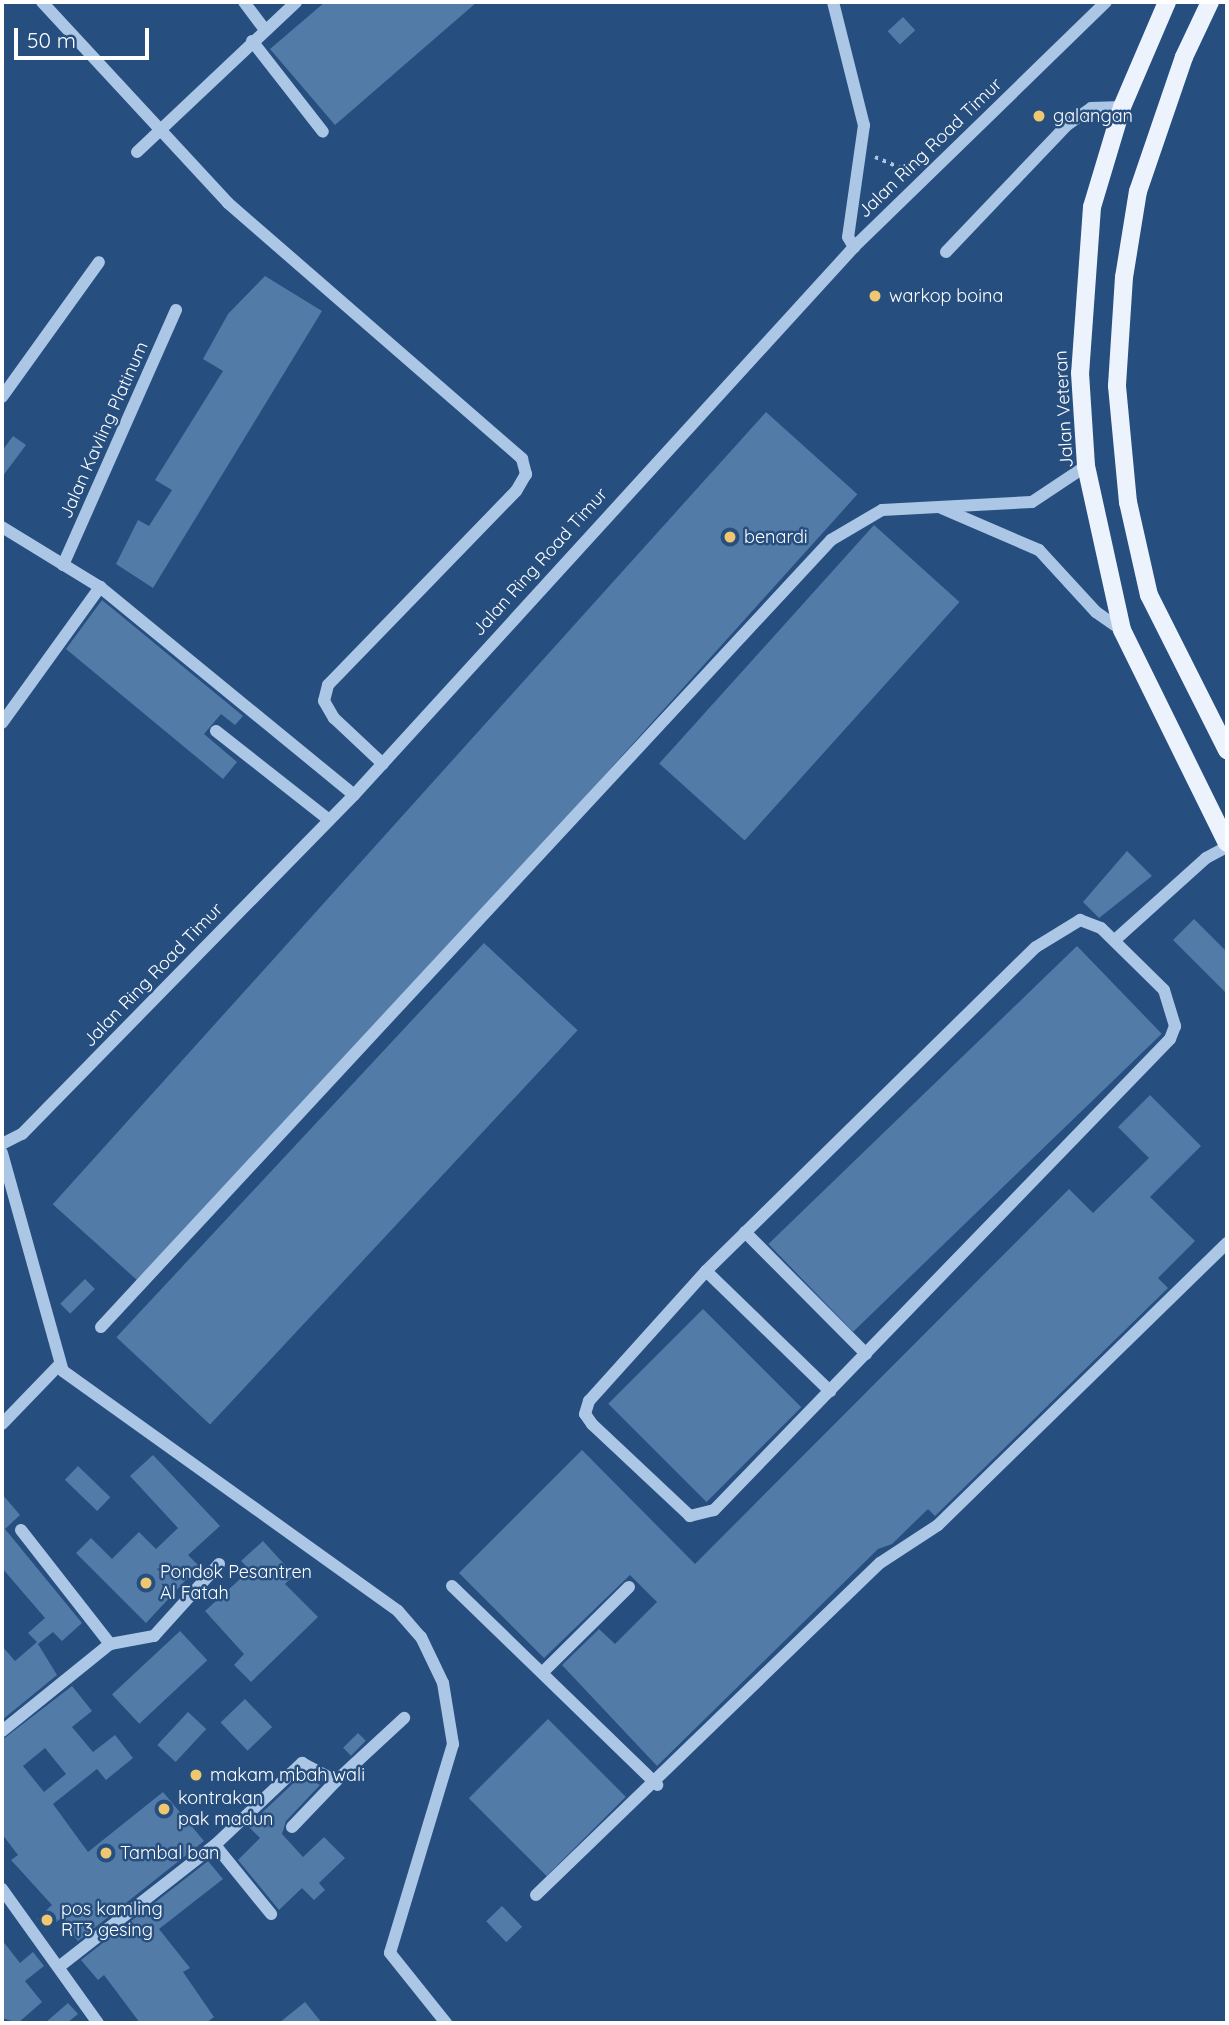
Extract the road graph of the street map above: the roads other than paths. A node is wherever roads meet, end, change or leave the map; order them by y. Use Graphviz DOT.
graph roads {
  1 [pos="41,2"];
  2 [pos="244,2"];
  3 [pos="296,2"];
  4 [pos="833,2"];
  5 [pos="1106,2"];
  6 [pos="1167,2"];
  7 [pos="1210,2"];
  8 [pos="265,30"];
  9 [pos="248,45"];
  10 [pos="1122,107"];
  11 [pos="163,128"];
  12 [pos="323,132"];
  13 [pos="137,152"];
  14 [pos="854,247"];
  15 [pos="946,252"];
  16 [pos="99,262"];
  17 [pos="176,310"];
  18 [pos="2,397"];
  19 [pos="1086,466"];
  20 [pos="936,505"];
  21 [pos="2,527"];
  22 [pos="63,565"];
  23 [pos="100,587"];
  24 [pos="1122,630"];
  25 [pos="2,723"];
  26 [pos="216,731"];
  27 [pos="1227,750"];
  28 [pos="383,764"];
  29 [pos="354,795"];
  30 [pos="329,820"];
  31 [pos="1218,850"];
  32 [pos="1115,940"];
  33 [pos="2,1144"];
  34 [pos="2,1153"];
  35 [pos="746,1232"];
  36 [pos="1227,1243"];
  37 [pos="706,1270"];
  38 [pos="101,1327"];
  39 [pos="866,1354"];
  40 [pos="60,1364"];
  41 [pos="830,1391"];
  42 [pos="2,1424"];
  43 [pos="22,1530"];
  44 [pos="219,1564"];
  45 [pos="452,1587"];
  46 [pos="629,1587"];
  47 [pos="110,1644"];
  48 [pos="544,1672"];
  49 [pos="404,1718"];
  50 [pos="2,1731"];
  51 [pos="336,1781"];
  52 [pos="657,1785"];
  53 [pos="292,1827"];
  54 [pos="215,1845"];
  55 [pos="2,1889"];
  56 [pos="536,1895"];
  57 [pos="271,1914"];
  58 [pos="60,1966"];
  59 [pos="98,2023"];
  60 [pos="446,2023"];
  1 -- 11 [label="street"];
  2 -- 8 [label="street"];
  3 -- 8 [label="street"];
  4 -- 14 [label="street"];
  5 -- 14 [label="street, Jalan Ring Road Timur"];
  6 -- 10 [label="main road, Jalan Veteran"];
  7 -- 27 [label="main road"];
  8 -- 9 [label="street"];
  9 -- 11 [label="street"];
  9 -- 12 [label="street"];
  10 -- 15 [label="street"];
  10 -- 19 [label="main road, Jalan Veteran"];
  11 -- 13 [label="street"];
  11 -- 28 [label="street"];
  14 -- 28 [label="street, Jalan Ring Road Timur"];
  16 -- 18 [label="street"];
  17 -- 22 [label="street, Jalan Kavling Platinum"];
  19 -- 20 [label="street"];
  19 -- 24 [label="main road, Jalan Veteran"];
  20 -- 24 [label="street"];
  20 -- 38 [label="street"];
  21 -- 22 [label="street"];
  22 -- 23 [label="street"];
  23 -- 25 [label="street"];
  23 -- 29 [label="street"];
  24 -- 31 [label="main road, Jalan Veteran"];
  26 -- 30 [label="street"];
  28 -- 29 [label="street, Jalan Ring Road Timur"];
  29 -- 30 [label="street, Jalan Ring Road Timur"];
  30 -- 33 [label="street, Jalan Ring Road Timur"];
  31 -- 32 [label="street"];
  32 -- 35 [label="street"];
  32 -- 39 [label="street"];
  34 -- 40 [label="street"];
  35 -- 37 [label="street"];
  35 -- 39 [label="street"];
  36 -- 52 [label="street"];
  37 -- 41 [label="street"];
  37 -- 41 [label="street"];
  39 -- 41 [label="street"];
  40 -- 42 [label="street"];
  40 -- 60 [label="street"];
  43 -- 47 [label="street"];
  44 -- 47 [label="street"];
  45 -- 48 [label="street"];
  46 -- 48 [label="street"];
  47 -- 50 [label="street"];
  48 -- 52 [label="street"];
  49 -- 51 [label="street"];
  51 -- 53 [label="street"];
  51 -- 54 [label="street"];
  52 -- 56 [label="street"];
  54 -- 57 [label="street"];
  54 -- 58 [label="street"];
  55 -- 58 [label="street"];
  58 -- 59 [label="street"];
}
